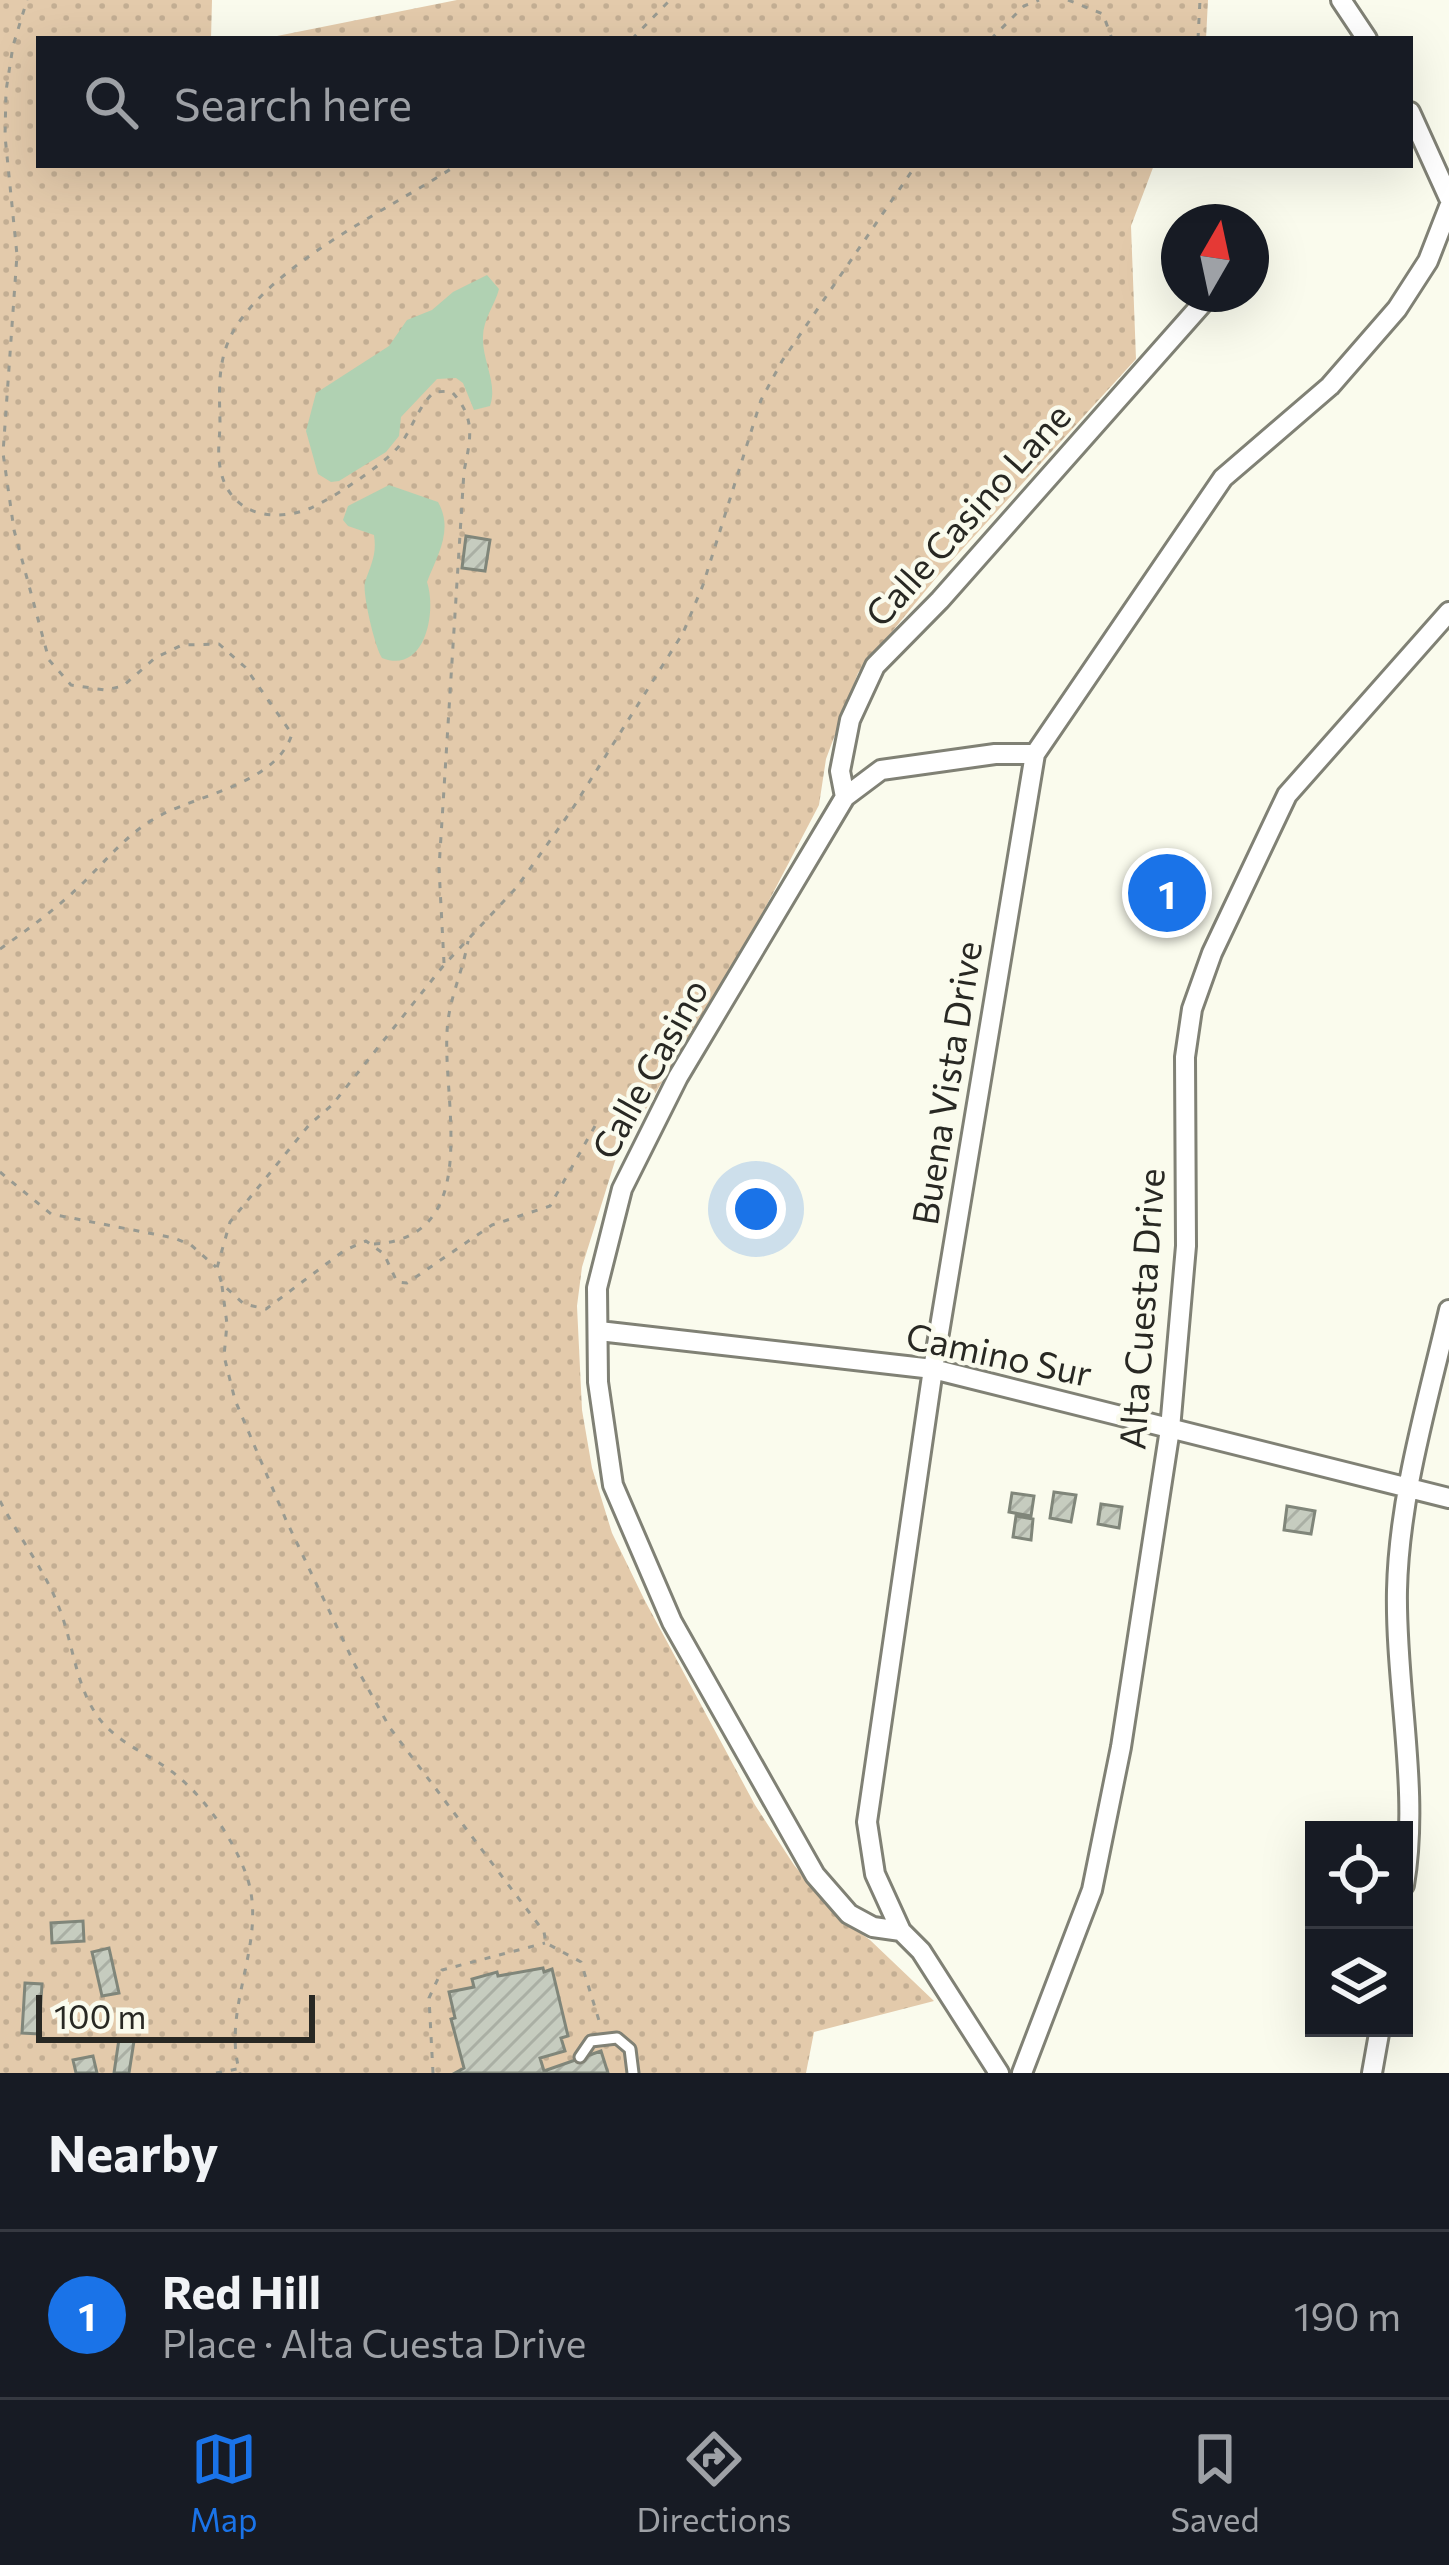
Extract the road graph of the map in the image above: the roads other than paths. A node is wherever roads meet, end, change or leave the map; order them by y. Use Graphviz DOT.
graph roads {
  1 [pos="1341,0"];
  2 [pos="1365,36"];
  3 [pos="1413,119"];
  4 [pos="1449,202"];
  5 [pos="1195,312"];
  6 [pos="1449,612"];
  7 [pos="1035,754"];
  8 [pos="845,797"];
  9 [pos="1449,1310"];
  10 [pos="598,1331"];
  11 [pos="933,1369"];
  12 [pos="1170,1429"];
  13 [pos="1409,1486"];
  14 [pos="1449,1498"];
  15 [pos="1409,1821"];
  16 [pos="901,1931"];
  17 [pos="1378,2037"];
  18 [pos="580,2057"];
  19 [pos="632,2073"];
  20 [pos="999,2073"];
  21 [pos="1022,2073"];
  22 [pos="1372,2073"];
  1 -- 2 [label="street"];
  3 -- 4 [label="street"];
  4 -- 7 [label="street, Buena Vista Drive"];
  5 -- 8 [label="street, Calle Casino Lane"];
  6 -- 12 [label="street, Alta Cuesta Drive"];
  7 -- 8 [label="street, Calle Casino"];
  7 -- 11 [label="street, Buena Vista Drive"];
  8 -- 10 [label="street, Calle Casino"];
  9 -- 13 [label="street"];
  10 -- 11 [label="street, Camino Sur"];
  10 -- 16 [label="street, Calle Casino"];
  11 -- 12 [label="street, Camino Sur"];
  11 -- 16 [label="street, Buena Vista Drive"];
  12 -- 13 [label="street, Camino Sur"];
  12 -- 21 [label="street, Alta Cuesta Drive"];
  13 -- 14 [label="street, Camino Sur"];
  13 -- 15 [label="street"];
  16 -- 20 [label="street, Buena Vista Drive"];
  17 -- 22 [label="street"];
  18 -- 19 [label="lane"];
}
